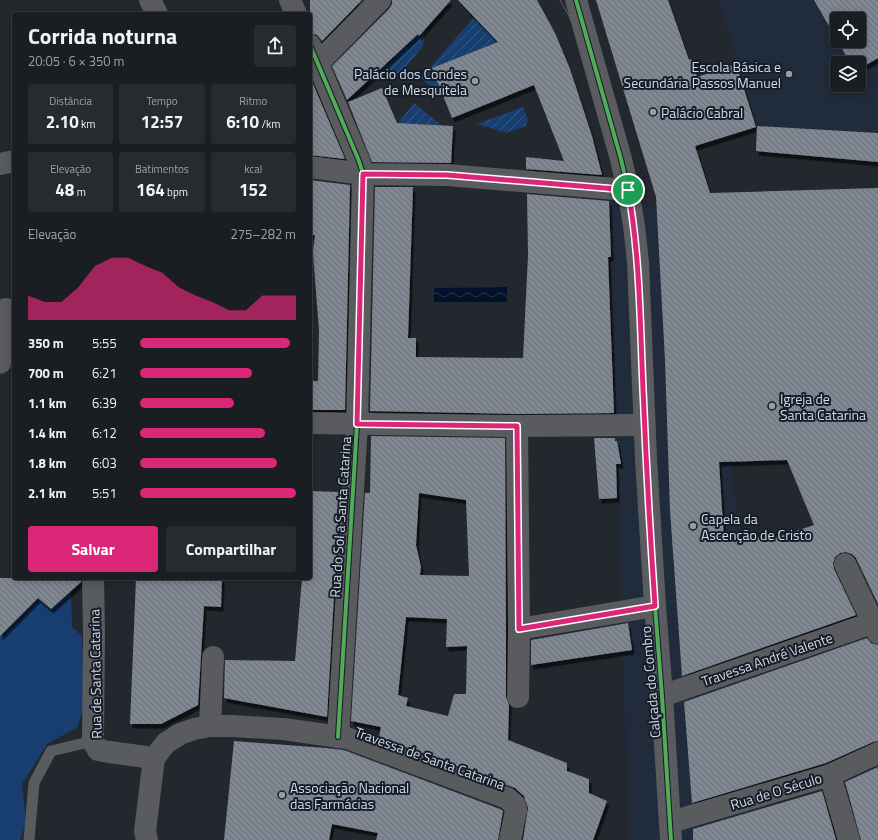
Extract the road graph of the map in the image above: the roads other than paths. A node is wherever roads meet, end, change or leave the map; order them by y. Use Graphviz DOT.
graph roads {
  1 [pos="150,0"];
  2 [pos="290,0"];
  3 [pos="380,0"];
  4 [pos="565,0"];
  5 [pos="576,0"];
  6 [pos="156,12"];
  7 [pos="295,12"];
  8 [pos="314,54"];
  9 [pos="592,57"];
  10 [pos="12,161"];
  11 [pos="0,164"];
  12 [pos="312,167"];
  13 [pos="363,174"];
  14 [pos="630,200"];
  15 [pos="7,310"];
  16 [pos="0,363"];
  17 [pos="312,423"];
  18 [pos="357,424"];
  19 [pos="644,425"];
  20 [pos="517,426"];
  21 [pos="845,564"];
  22 [pos="93,580"];
  23 [pos="655,606"];
  24 [pos="875,628"];
  25 [pos="519,629"];
  26 [pos="213,657"];
  27 [pos="662,696"];
  28 [pos="518,697"];
  29 [pos="210,726"];
  30 [pos="338,737"];
  31 [pos="93,741"];
  32 [pos="878,754"];
  33 [pos="154,758"];
  34 [pos="830,775"];
  35 [pos="671,831"];
  36 [pos="29,840"];
  37 [pos="147,840"];
  38 [pos="510,840"];
  39 [pos="849,840"];
  1 -- 6 [label="street"];
  2 -- 7 [label="street"];
  3 -- 8 [label="street"];
  4 -- 9 [label="street"];
  5 -- 9 [label="street"];
  8 -- 13 [label="street, Rua do Sol a Santa Catarina"];
  9 -- 14 [label="street, Calçada do Combro"];
  10 -- 11 [label="street"];
  12 -- 13 [label="street"];
  13 -- 14 [label="street"];
  13 -- 18 [label="street, Rua do Sol a Santa Catarina"];
  14 -- 19 [label="street, Calçada do Combro"];
  15 -- 16 [label="street"];
  17 -- 18 [label="street"];
  18 -- 20 [label="street"];
  18 -- 30 [label="street, Rua do Sol a Santa Catarina"];
  19 -- 20 [label="street"];
  19 -- 23 [label="street, Calçada do Combro"];
  20 -- 25 [label="street"];
  21 -- 24 [label="street, Travessa André Valente"];
  22 -- 31 [label="street, Rua de Santa Catarina"];
  23 -- 25 [label="street"];
  23 -- 27 [label="street, Calçada do Combro"];
  24 -- 27 [label="street, Travessa André Valente"];
  25 -- 28 [label="street"];
  26 -- 29 [label="street"];
  27 -- 35 [label="street, Calçada do Combro"];
  29 -- 30 [label="street, Travessa de Santa Catarina"];
  29 -- 33 [label="street, Travessa de Santa Catarina"];
  30 -- 38 [label="street, Travessa de Santa Catarina"];
  31 -- 33 [label="street, Rua de Santa Catarina"];
  31 -- 36 [label="lane"];
  32 -- 34 [label="street, Rua de O Século"];
  33 -- 37 [label="street"];
  34 -- 35 [label="street, Rua de O Século"];
  34 -- 39 [label="street"];
}
